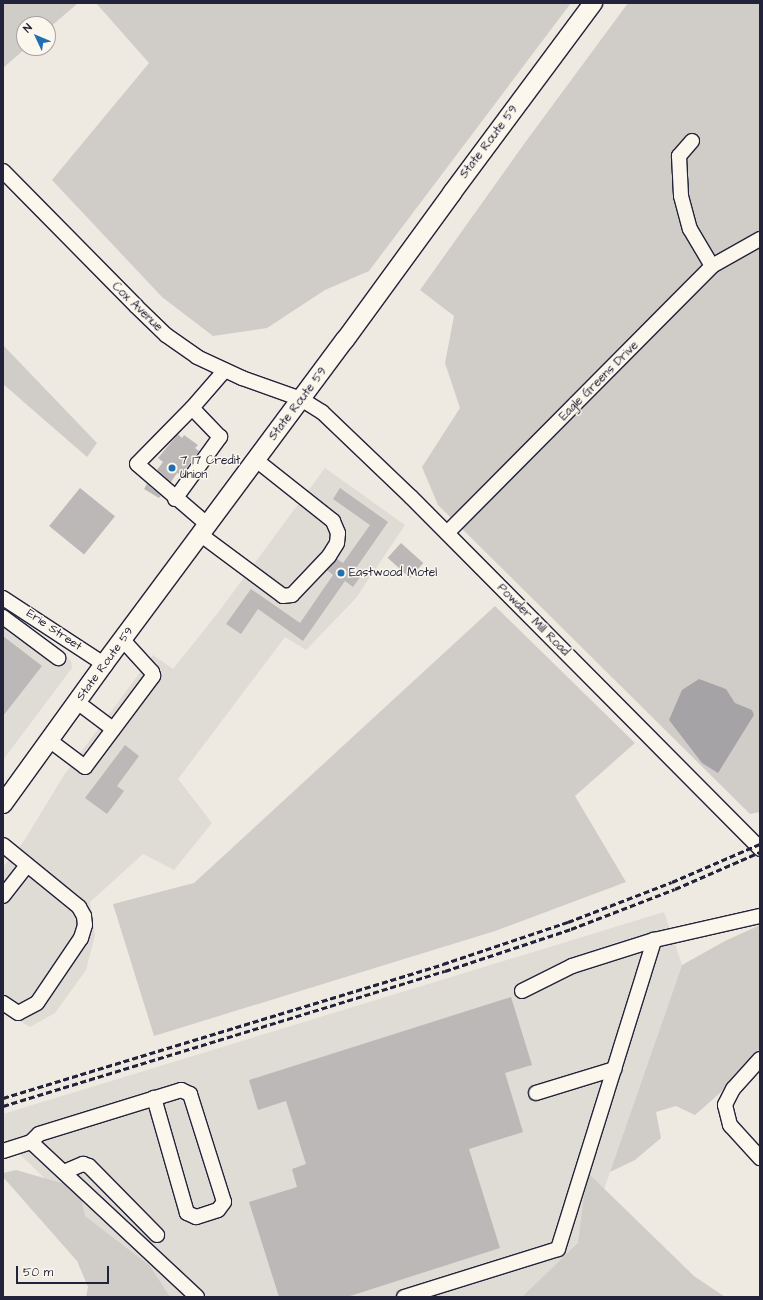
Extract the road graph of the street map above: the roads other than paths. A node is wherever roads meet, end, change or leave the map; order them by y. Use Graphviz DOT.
graph roads {
  1 [pos="593,3"];
  2 [pos="692,141"];
  3 [pos="3,171"];
  4 [pos="760,239"];
  5 [pos="712,266"];
  6 [pos="225,370"];
  7 [pos="301,399"];
  8 [pos="192,408"];
  9 [pos="256,460"];
  10 [pos="175,499"];
  11 [pos="204,530"];
  12 [pos="447,533"];
  13 [pos="5,596"];
  14 [pos="3,617"];
  15 [pos="122,639"];
  16 [pos="58,658"];
  17 [pos="104,664"];
  18 [pos="77,702"];
  19 [pos="113,729"];
  20 [pos="49,740"];
  21 [pos="3,804"];
  22 [pos="3,845"];
  23 [pos="760,849"];
  24 [pos="27,864"];
  25 [pos="3,896"];
  26 [pos="760,916"];
  27 [pos="654,940"];
  28 [pos="522,990"];
  29 [pos="3,1003"];
  30 [pos="760,1059"];
  31 [pos="614,1070"];
  32 [pos="536,1093"];
  33 [pos="154,1098"];
  34 [pos="31,1142"];
  35 [pos="3,1151"];
  36 [pos="760,1158"];
  37 [pos="64,1172"];
  38 [pos="157,1235"];
  39 [pos="197,1297"];
  40 [pos="404,1297"];
  1 -- 7 [label="main road, State Route 59"];
  2 -- 5 [label="street"];
  3 -- 6 [label="street, Cox Avenue"];
  4 -- 5 [label="street, Eagle Greens Drive"];
  5 -- 12 [label="street, Eagle Greens Drive"];
  6 -- 7 [label="street, Cox Avenue"];
  6 -- 8 [label="street"];
  7 -- 9 [label="main road, State Route 59"];
  7 -- 12 [label="street, Powder Mill Road"];
  8 -- 10 [label="street"];
  8 -- 10 [label="street"];
  9 -- 11 [label="main road, State Route 59"];
  9 -- 11 [label="street"];
  10 -- 11 [label="street"];
  11 -- 15 [label="main road, State Route 59"];
  12 -- 23 [label="street, Powder Mill Road"];
  13 -- 17 [label="street, Erie Street"];
  14 -- 16 [label="street"];
  15 -- 17 [label="main road, State Route 59"];
  15 -- 19 [label="street"];
  17 -- 18 [label="main road, State Route 59"];
  18 -- 19 [label="street"];
  18 -- 20 [label="main road, State Route 59"];
  19 -- 20 [label="street"];
  20 -- 21 [label="main road, State Route 59"];
  22 -- 24 [label="street"];
  24 -- 25 [label="street"];
  24 -- 29 [label="street"];
  26 -- 27 [label="street"];
  27 -- 28 [label="street"];
  27 -- 31 [label="street"];
  30 -- 36 [label="street"];
  31 -- 32 [label="street"];
  31 -- 40 [label="street"];
  33 -- 33 [label="street"];
  33 -- 34 [label="street"];
  34 -- 35 [label="street"];
  34 -- 37 [label="street"];
  37 -- 38 [label="street"];
  37 -- 39 [label="street"];
}
